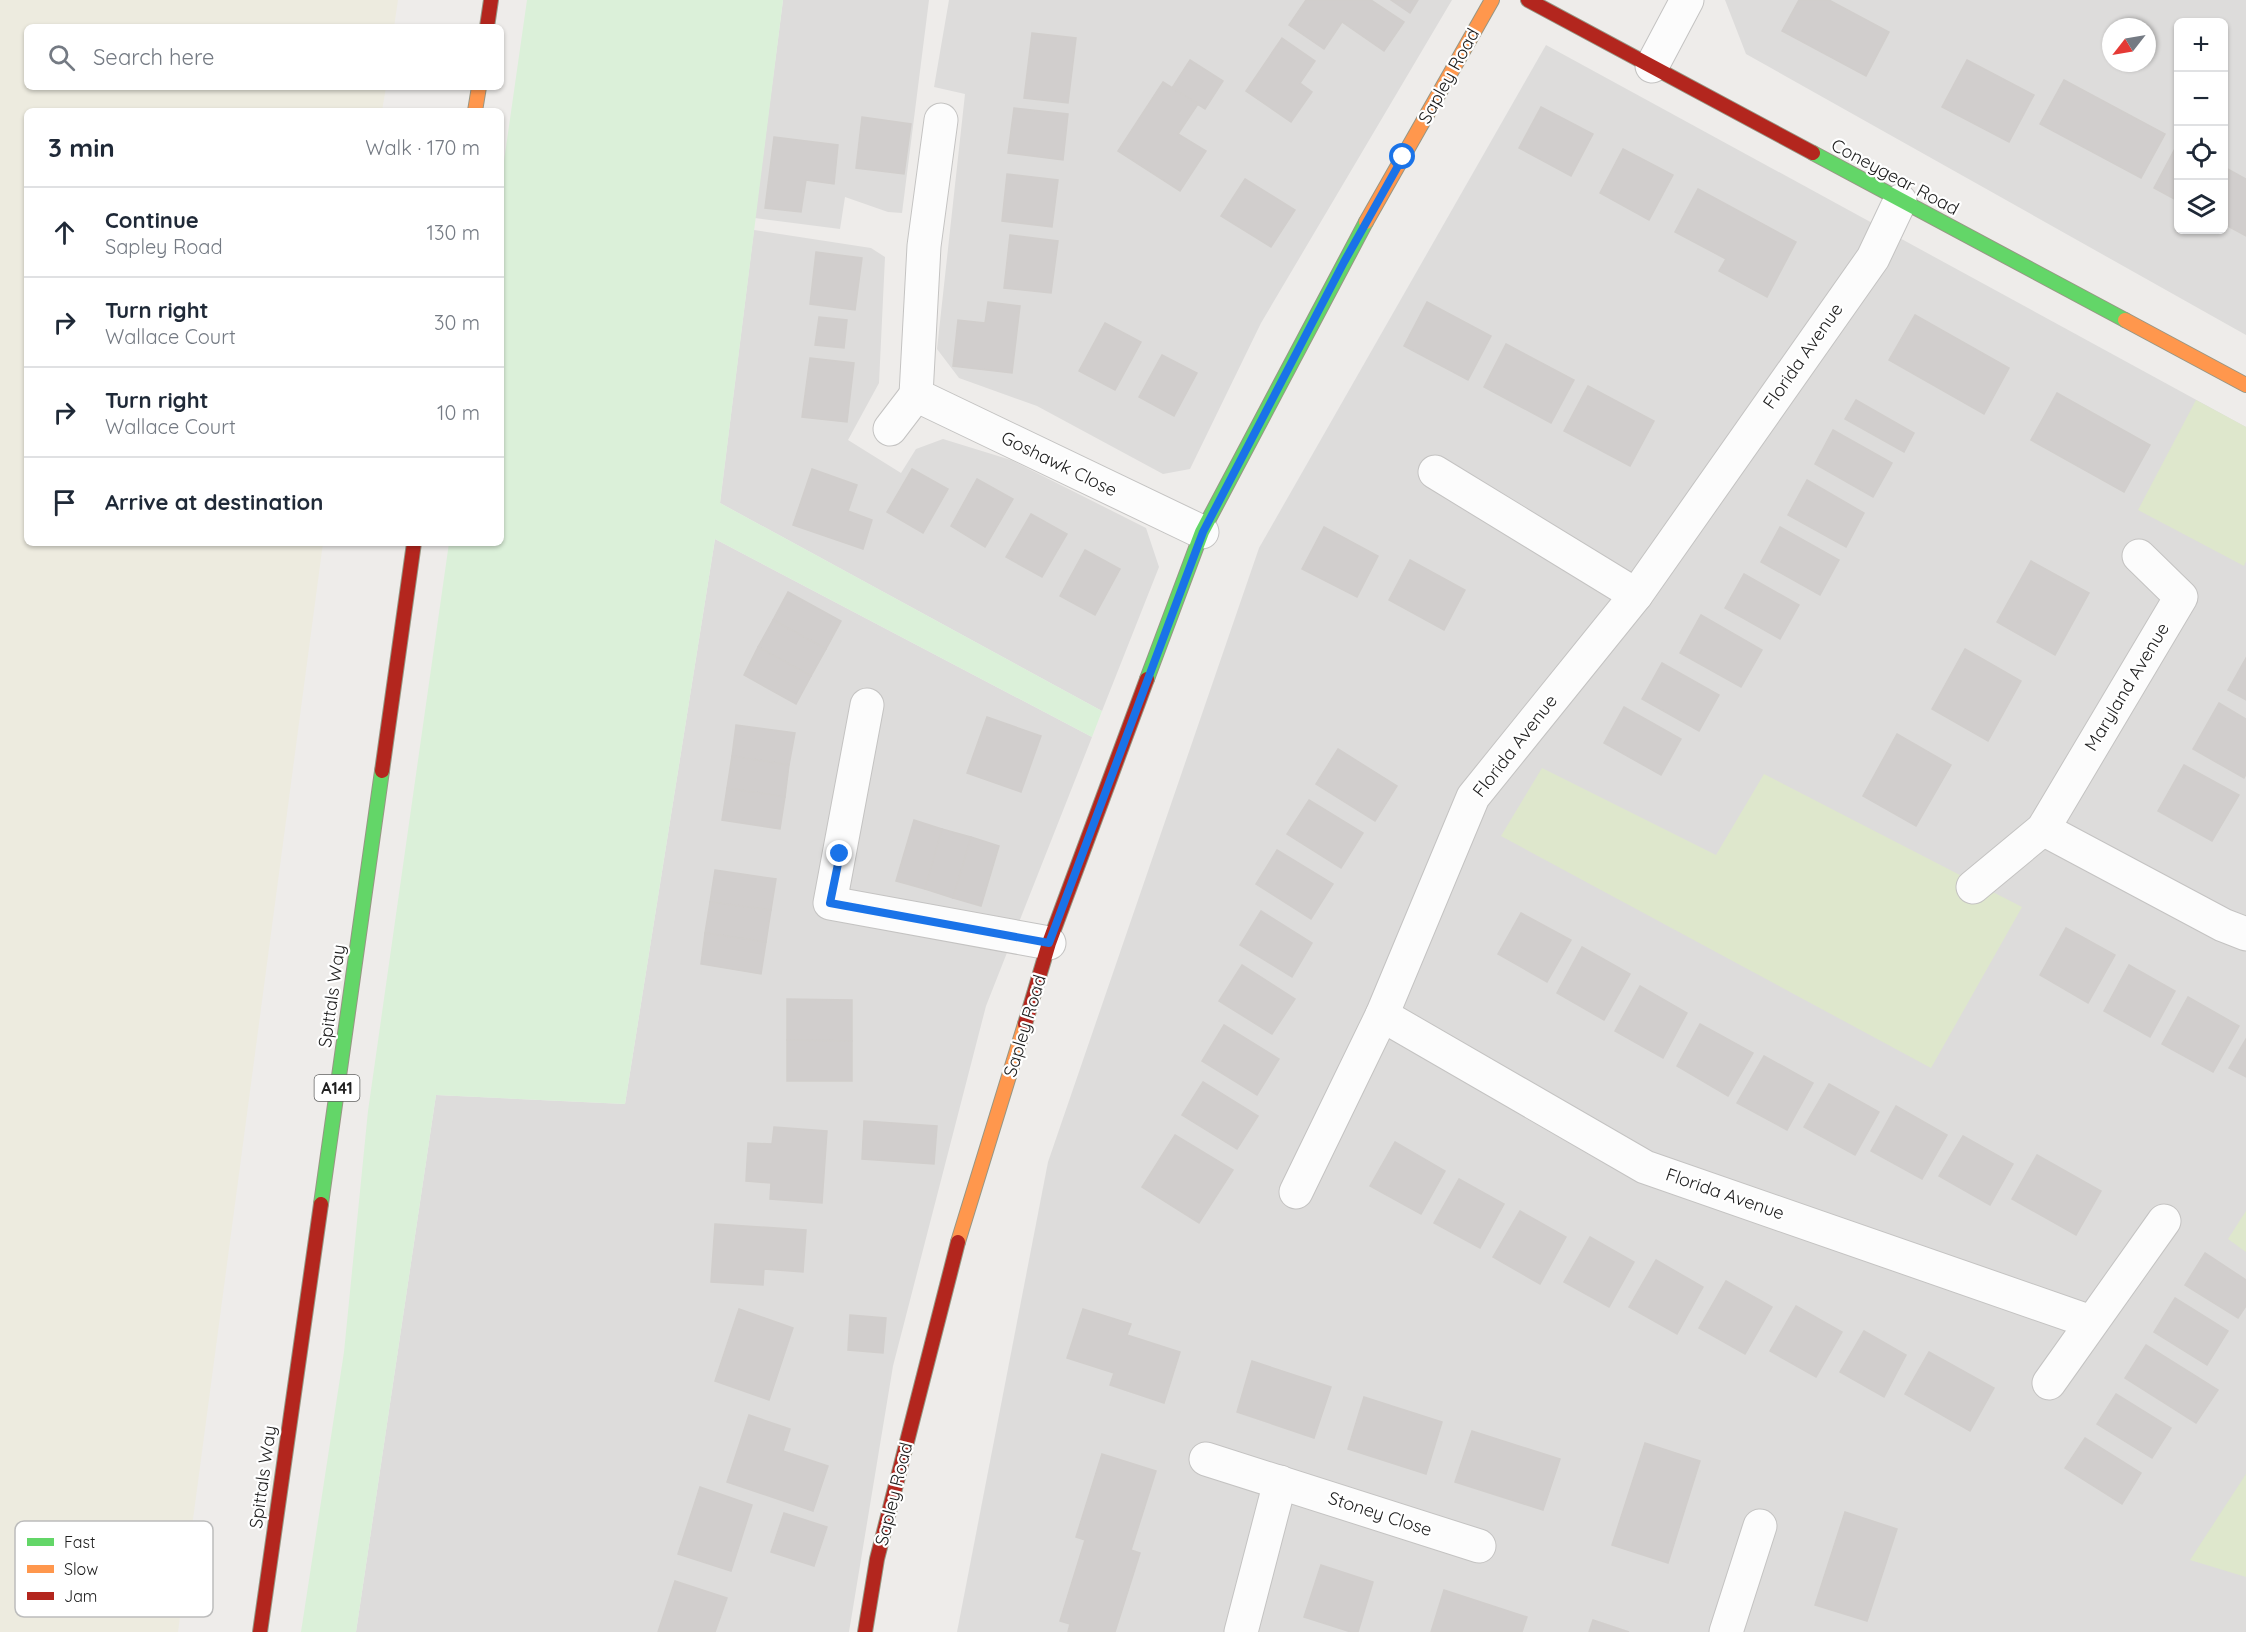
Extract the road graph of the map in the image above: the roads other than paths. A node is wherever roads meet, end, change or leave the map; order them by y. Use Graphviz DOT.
graph roads {
  1 [pos="491,0"];
  2 [pos="1492,0"];
  3 [pos="1528,0"];
  4 [pos="1688,0"];
  5 [pos="487,24"];
  6 [pos="1652,66"];
  7 [pos="478,90"];
  8 [pos="476,108"];
  9 [pos="941,120"];
  10 [pos="1900,201"];
  11 [pos="2246,385"];
  12 [pos="916,395"];
  13 [pos="890,429"];
  14 [pos="1435,472"];
  15 [pos="1203,532"];
  16 [pos="414,546"];
  17 [pos="2139,556"];
  18 [pos="1636,595"];
  19 [pos="867,705"];
  20 [pos="2043,829"];
  21 [pos="1973,887"];
  22 [pos="2246,934"];
  23 [pos="1049,943"];
  24 [pos="1382,1015"];
  25 [pos="1296,1192"];
  26 [pos="2164,1221"];
  27 [pos="2091,1322"];
  28 [pos="2049,1383"];
  29 [pos="1206,1460"];
  30 [pos="1280,1482"];
  31 [pos="1760,1526"];
  32 [pos="1479,1546"];
  33 [pos="260,1632"];
  34 [pos="865,1632"];
  35 [pos="1241,1632"];
  36 [pos="1726,1632"];
  1 -- 5 [label="main road"];
  2 -- 15 [label="main road, Sapley Road"];
  3 -- 6 [label="main road, Coneygear Road"];
  4 -- 6 [label="street"];
  6 -- 10 [label="main road, Coneygear Road"];
  7 -- 8 [label="main road"];
  9 -- 12 [label="street"];
  10 -- 11 [label="main road, Coneygear Road"];
  10 -- 18 [label="street, Florida Avenue"];
  12 -- 13 [label="street"];
  12 -- 15 [label="street, Goshawk Close"];
  14 -- 18 [label="street"];
  15 -- 23 [label="main road, Sapley Road"];
  16 -- 33 [label="main road, Spittals Way / A141"];
  17 -- 20 [label="street, Maryland Avenue"];
  18 -- 24 [label="street, Florida Avenue"];
  19 -- 23 [label="street"];
  20 -- 21 [label="street, Maryland Avenue"];
  20 -- 22 [label="street"];
  23 -- 34 [label="main road, Sapley Road"];
  24 -- 25 [label="street, Florida Avenue"];
  24 -- 27 [label="street, Florida Avenue"];
  26 -- 27 [label="street"];
  27 -- 28 [label="street"];
  29 -- 30 [label="street, Stoney Close"];
  30 -- 32 [label="street, Stoney Close"];
  30 -- 35 [label="street"];
  31 -- 36 [label="street"];
}
